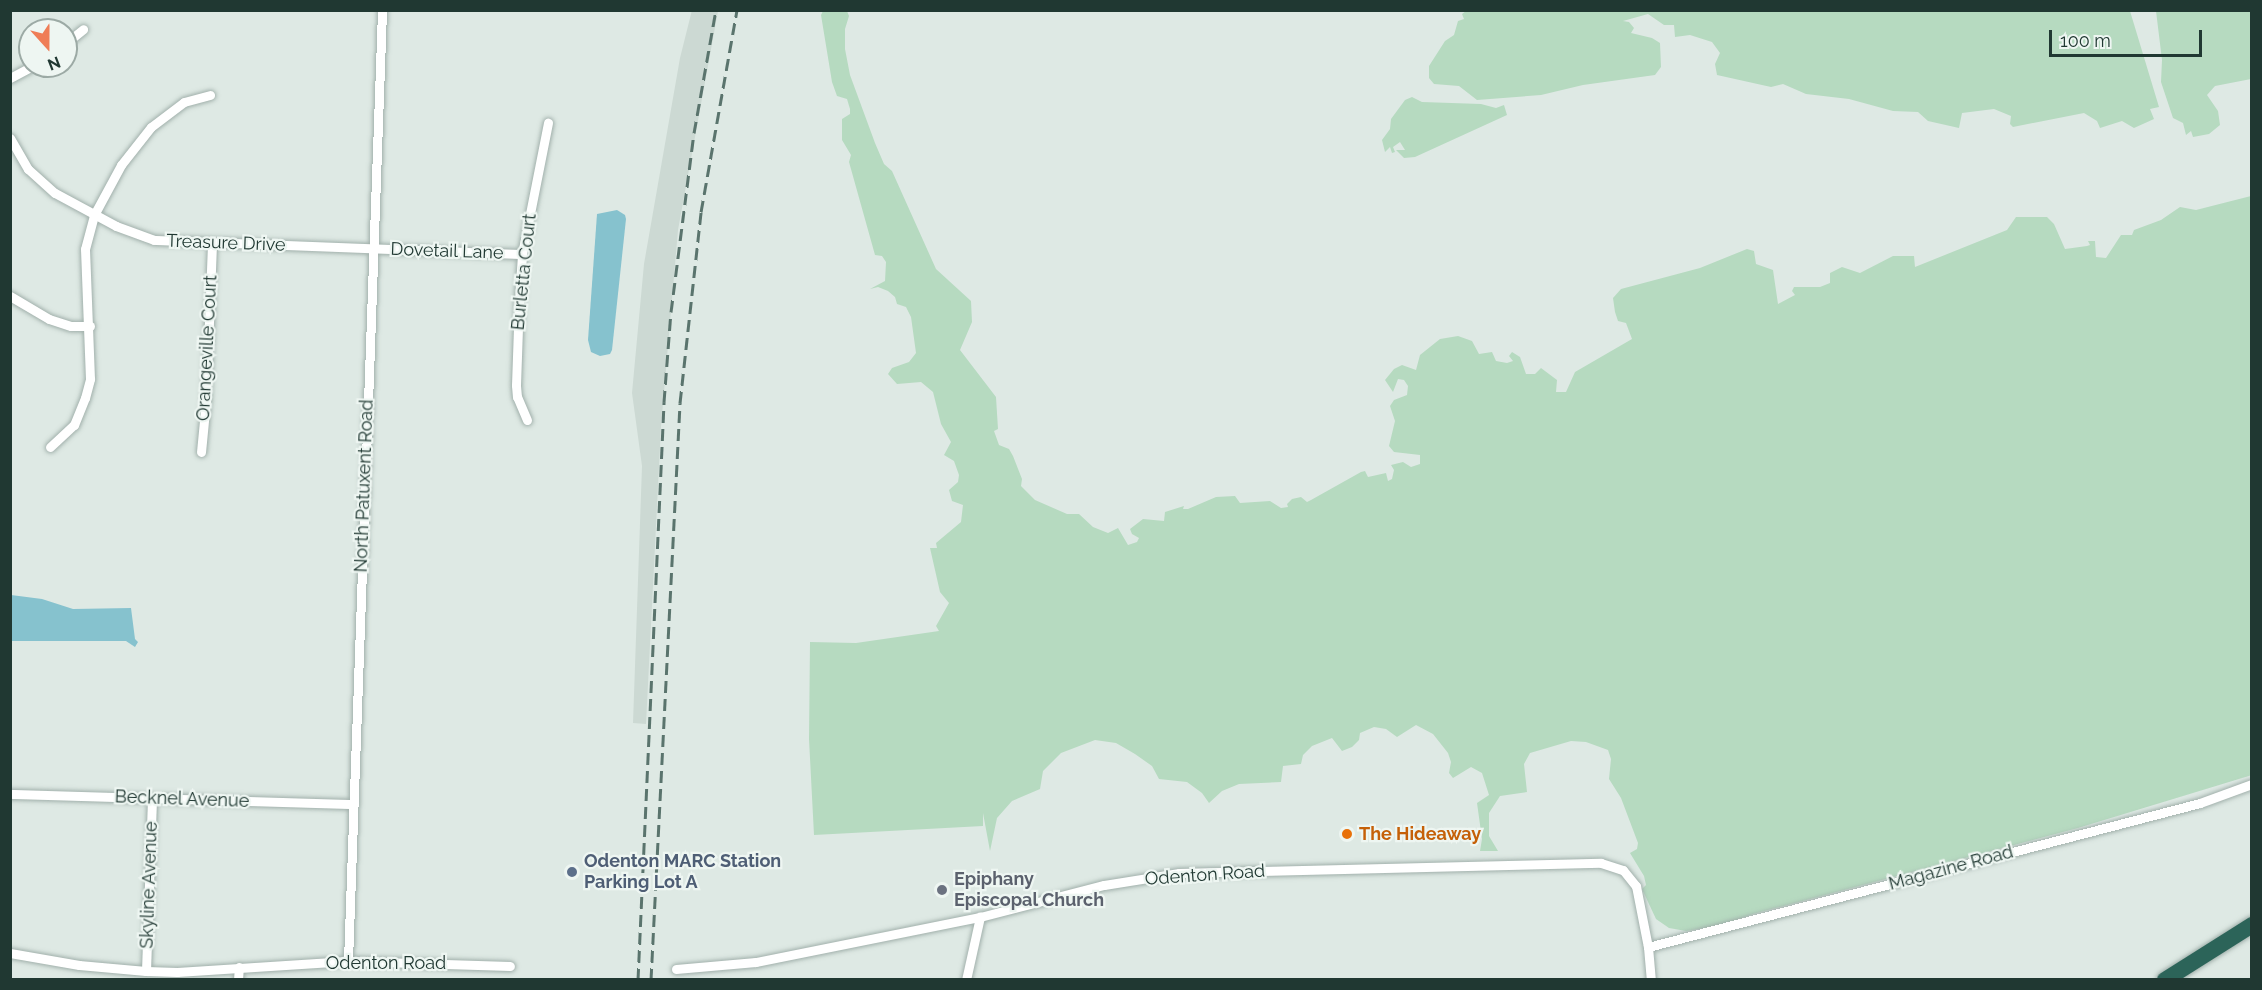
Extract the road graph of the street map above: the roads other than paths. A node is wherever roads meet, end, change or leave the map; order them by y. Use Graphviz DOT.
graph roads {
  1 [pos="382,10"];
  2 [pos="83,29"];
  3 [pos="78,33"];
  4 [pos="210,95"];
  5 [pos="548,123"];
  6 [pos="10,138"];
  7 [pos="94,215"];
  8 [pos="212,244"];
  9 [pos="372,248"];
  10 [pos="522,254"];
  11 [pos="10,296"];
  12 [pos="90,326"];
  13 [pos="527,420"];
  14 [pos="50,447"];
  15 [pos="201,452"];
  16 [pos="2252,784"];
  17 [pos="10,794"];
  18 [pos="152,798"];
  19 [pos="353,804"];
  20 [pos="980,917"];
  21 [pos="2252,926"];
  22 [pos="1648,947"];
  23 [pos="10,953"];
  24 [pos="348,961"];
  25 [pos="510,966"];
  26 [pos="239,968"];
  27 [pos="676,969"];
  28 [pos="146,971"];
  29 [pos="238,980"];
  30 [pos="966,980"];
  31 [pos="1651,980"];
  32 [pos="2164,980"];
  1 -- 9 [label="street, North Patuxent Road"];
  2 -- 3 [label="street"];
  4 -- 7 [label="street"];
  5 -- 10 [label="street, Burletta Court"];
  6 -- 7 [label="street, Treasure Drive"];
  7 -- 8 [label="street, Treasure Drive"];
  7 -- 12 [label="street"];
  8 -- 9 [label="street, Treasure Drive"];
  8 -- 15 [label="street, Orangeville Court"];
  9 -- 10 [label="street, Dovetail Lane"];
  9 -- 19 [label="street, North Patuxent Road"];
  10 -- 13 [label="street, Burletta Court"];
  11 -- 12 [label="street"];
  12 -- 14 [label="street"];
  16 -- 22 [label="street, Magazine Road"];
  17 -- 18 [label="street, Becknel Avenue"];
  18 -- 19 [label="street, Becknel Avenue"];
  18 -- 28 [label="street, Skyline Avenue"];
  19 -- 24 [label="street, North Patuxent Road"];
  20 -- 22 [label="street, Odenton Road"];
  20 -- 27 [label="street, Odenton Road"];
  20 -- 30 [label="street"];
  21 -- 32 [label="highway"];
  22 -- 31 [label="street, Odenton Road"];
  23 -- 28 [label="street, Odenton Road"];
  24 -- 25 [label="street, Odenton Road"];
  24 -- 26 [label="street, Odenton Road"];
  26 -- 28 [label="street, Odenton Road"];
  26 -- 29 [label="street"];
}
